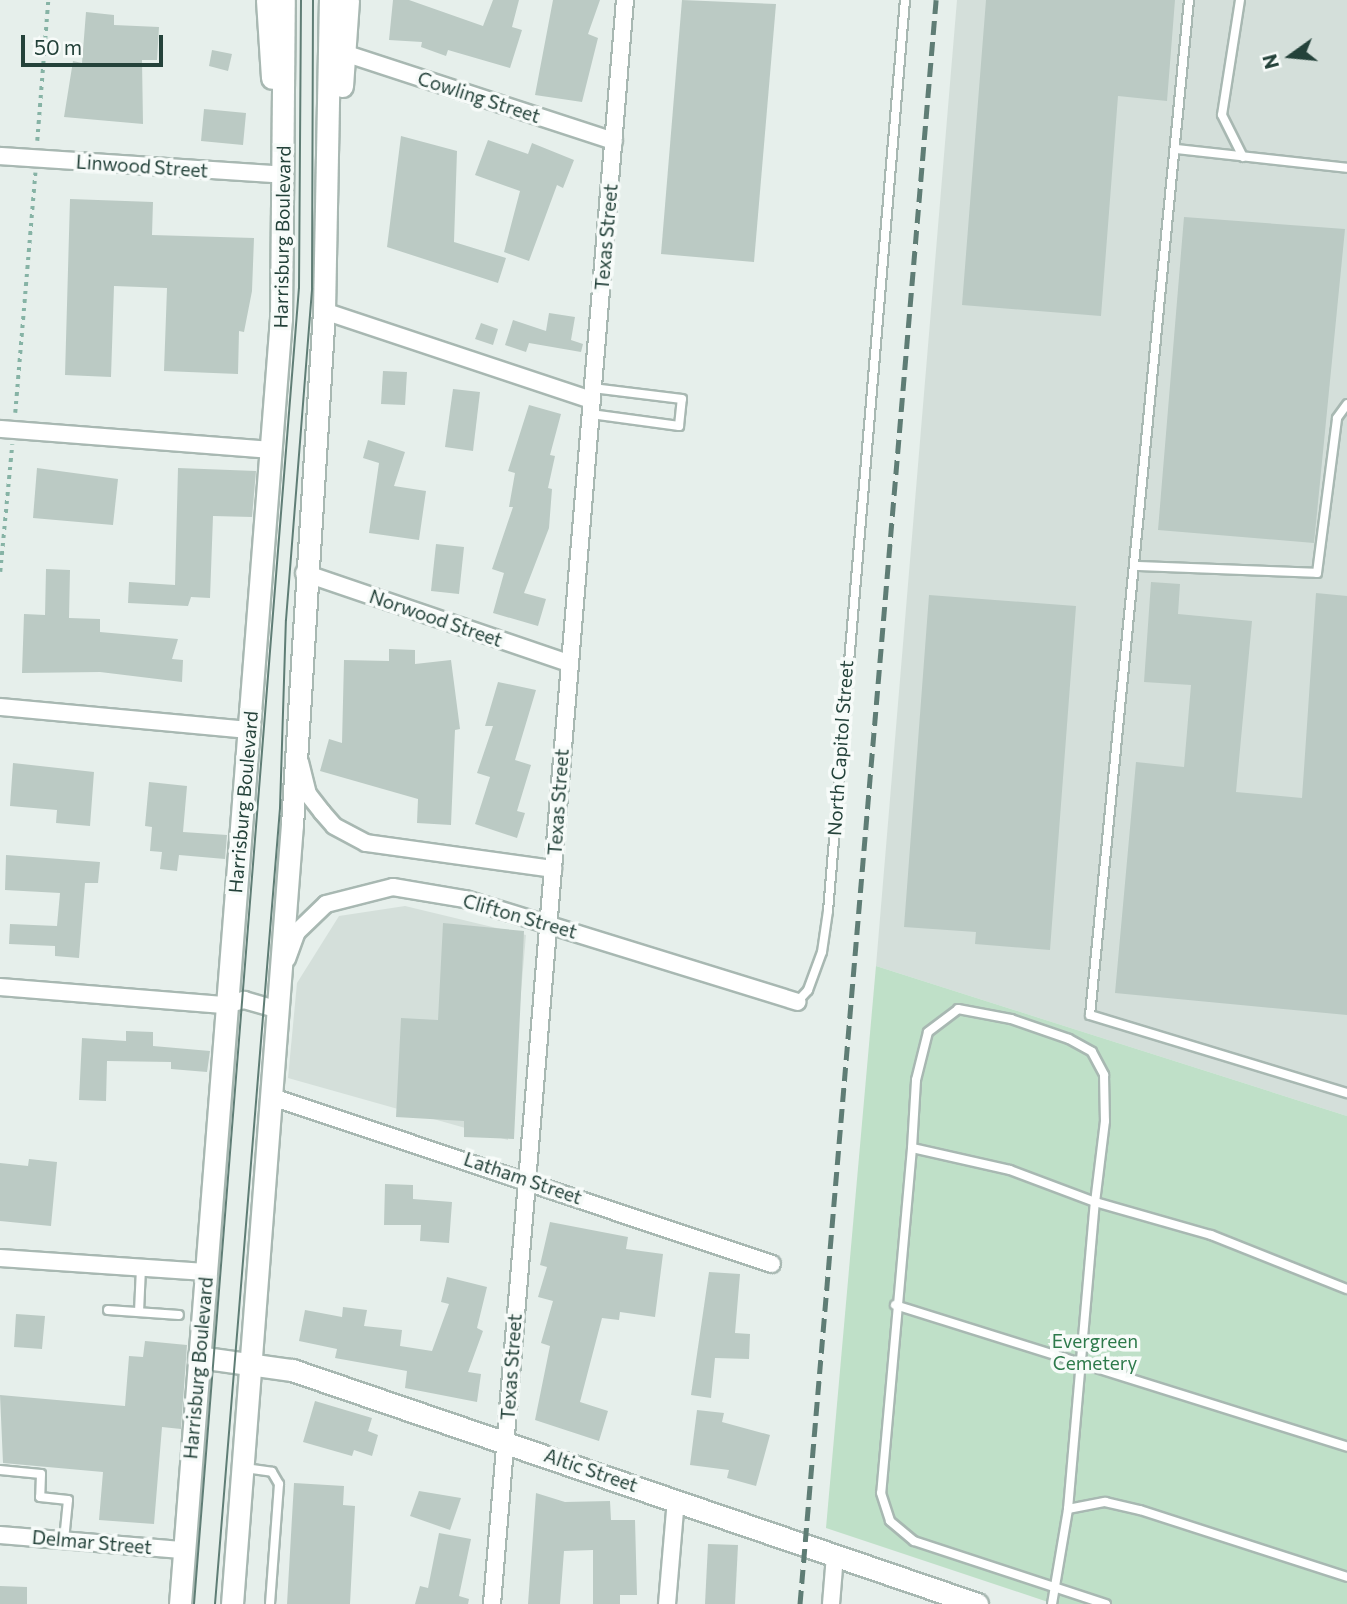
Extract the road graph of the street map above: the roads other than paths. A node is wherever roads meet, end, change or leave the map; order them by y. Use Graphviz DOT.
graph roads {
  1 [pos="267,0"];
  2 [pos="284,0"];
  3 [pos="330,0"];
  4 [pos="348,0"];
  5 [pos="625,0"];
  6 [pos="905,0"];
  7 [pos="1189,0"];
  8 [pos="1240,0"];
  9 [pos="344,53"];
  10 [pos="614,141"];
  11 [pos="1176,149"];
  12 [pos="0,156"];
  13 [pos="1243,157"];
  14 [pos="1347,168"];
  15 [pos="283,175"];
  16 [pos="324,312"];
  17 [pos="592,401"];
  18 [pos="1347,404"];
  19 [pos="7,429"];
  20 [pos="270,450"];
  21 [pos="1136,566"];
  22 [pos="304,573"];
  23 [pos="568,663"];
  24 [pos="0,707"];
  25 [pos="248,730"];
  26 [pos="296,745"];
  27 [pos="553,869"];
  28 [pos="549,923"];
  29 [pos="281,978"];
  30 [pos="0,986"];
  31 [pos="797,1002"];
  32 [pos="226,1005"];
  33 [pos="279,1010"];
  34 [pos="1347,1093"];
  35 [pos="272,1097"];
  36 [pos="912,1148"];
  37 [pos="525,1178"];
  38 [pos="1095,1202"];
  39 [pos="0,1258"];
  40 [pos="772,1264"];
  41 [pos="141,1268"];
  42 [pos="206,1272"];
  43 [pos="1347,1289"];
  44 [pos="895,1305"];
  45 [pos="108,1310"];
  46 [pos="139,1312"];
  47 [pos="179,1315"];
  48 [pos="199,1357"];
  49 [pos="250,1361"];
  50 [pos="1079,1362"];
  51 [pos="505,1440"];
  52 [pos="1347,1447"];
  53 [pos="242,1467"];
  54 [pos="0,1470"];
  55 [pos="676,1500"];
  56 [pos="1068,1509"];
  57 [pos="0,1535"];
  58 [pos="64,1540"];
  59 [pos="184,1550"];
  60 [pos="835,1555"];
  61 [pos="1347,1577"];
  62 [pos="1055,1587"];
  63 [pos="180,1604"];
  64 [pos="232,1604"];
  65 [pos="270,1604"];
  66 [pos="492,1604"];
  67 [pos="667,1604"];
  68 [pos="831,1604"];
  69 [pos="978,1604"];
  70 [pos="1052,1604"];
  71 [pos="1106,1604"];
  1 -- 15 [label="main road"];
  2 -- 15 [label="main road, Harrisburg Boulevard"];
  3 -- 16 [label="main road"];
  4 -- 9 [label="main road"];
  5 -- 10 [label="street, Texas Street"];
  6 -- 31 [label="lane, North Capitol Street"];
  7 -- 11 [label="lane"];
  8 -- 13 [label="lane"];
  9 -- 10 [label="street, Cowling Street"];
  9 -- 16 [label="main road"];
  10 -- 17 [label="street, Texas Street"];
  11 -- 13 [label="lane"];
  11 -- 21 [label="lane"];
  12 -- 15 [label="street, Linwood Street"];
  13 -- 14 [label="lane"];
  15 -- 20 [label="main road, Harrisburg Boulevard"];
  16 -- 17 [label="street"];
  16 -- 22 [label="main road"];
  17 -- 17 [label="lane"];
  17 -- 23 [label="street, Texas Street"];
  18 -- 21 [label="lane"];
  19 -- 20 [label="street"];
  20 -- 25 [label="main road, Harrisburg Boulevard"];
  21 -- 34 [label="lane"];
  22 -- 23 [label="street, Norwood Street"];
  22 -- 26 [label="main road"];
  23 -- 27 [label="street, Texas Street"];
  24 -- 25 [label="street"];
  25 -- 32 [label="main road, Harrisburg Boulevard"];
  26 -- 27 [label="street"];
  26 -- 29 [label="main road"];
  27 -- 28 [label="street, Texas Street"];
  28 -- 29 [label="street, Clifton Street"];
  28 -- 31 [label="street, Clifton Street"];
  28 -- 37 [label="street, Texas Street"];
  29 -- 33 [label="main road"];
  30 -- 32 [label="street"];
  32 -- 33 [label="street"];
  32 -- 42 [label="main road, Harrisburg Boulevard"];
  33 -- 35 [label="main road"];
  35 -- 37 [label="street, Latham Street"];
  35 -- 49 [label="main road"];
  36 -- 38 [label="lane"];
  36 -- 38 [label="lane"];
  36 -- 44 [label="lane"];
  37 -- 40 [label="street, Latham Street"];
  37 -- 51 [label="street, Texas Street"];
  38 -- 43 [label="lane"];
  38 -- 50 [label="lane"];
  39 -- 41 [label="street"];
  41 -- 42 [label="street"];
  41 -- 46 [label="lane"];
  42 -- 48 [label="main road, Harrisburg Boulevard"];
  44 -- 50 [label="lane"];
  44 -- 62 [label="lane"];
  45 -- 46 [label="lane"];
  46 -- 47 [label="lane"];
  48 -- 49 [label="main road, Altic Street"];
  48 -- 59 [label="main road, Harrisburg Boulevard"];
  49 -- 51 [label="main road, Altic Street"];
  49 -- 53 [label="main road"];
  50 -- 52 [label="lane"];
  50 -- 56 [label="lane"];
  51 -- 55 [label="main road, Altic Street"];
  51 -- 66 [label="street, Texas Street"];
  53 -- 64 [label="main road"];
  53 -- 65 [label="lane"];
  54 -- 58 [label="lane"];
  55 -- 60 [label="main road, Altic Street"];
  55 -- 67 [label="street"];
  56 -- 61 [label="lane"];
  56 -- 62 [label="lane"];
  57 -- 58 [label="street, Delmar Street"];
  58 -- 59 [label="street, Delmar Street"];
  59 -- 63 [label="main road, Harrisburg Boulevard"];
  60 -- 68 [label="street"];
  60 -- 69 [label="main road, Altic Street"];
  62 -- 70 [label="lane"];
  62 -- 71 [label="lane"];
}
